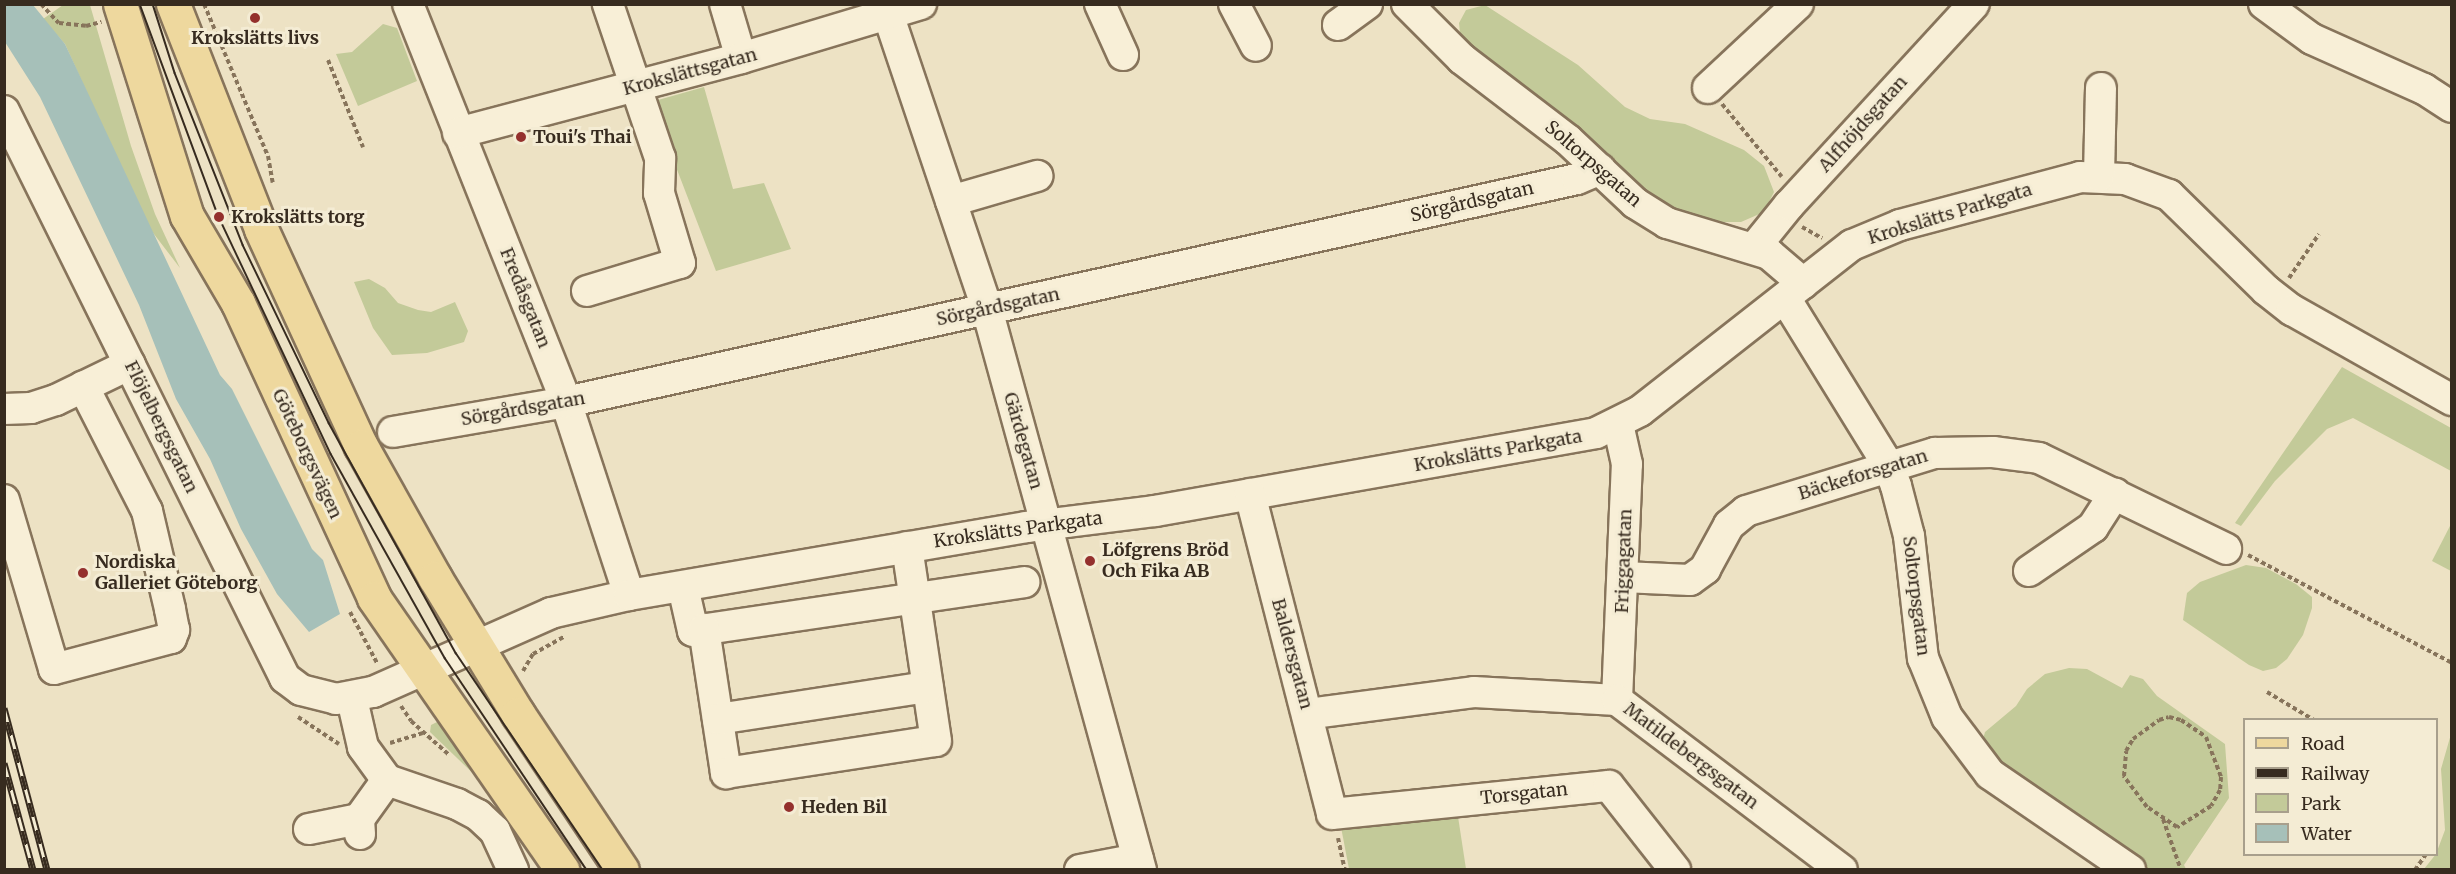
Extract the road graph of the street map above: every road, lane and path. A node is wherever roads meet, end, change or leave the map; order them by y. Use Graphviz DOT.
graph roads {
  1 [pos="42,4"];
  2 [pos="173,4"];
  3 [pos="408,4"];
  4 [pos="608,4"];
  5 [pos="725,4"];
  6 [pos="921,4"];
  7 [pos="1100,4"];
  8 [pos="1234,4"];
  9 [pos="1367,4"];
  10 [pos="1407,4"];
  11 [pos="1798,4"];
  12 [pos="1974,4"];
  13 [pos="2264,4"];
  14 [pos="111,13"];
  15 [pos="890,16"];
  16 [pos="1338,25"];
  17 [pos="1256,46"];
  18 [pos="1123,56"];
  19 [pos="741,58"];
  20 [pos="328,60"];
  21 [pos="635,87"];
  22 [pos="1708,88"];
  23 [pos="2101,88"];
  24 [pos="2451,107"];
  25 [pos="4,111"];
  26 [pos="458,133"];
  27 [pos="363,147"];
  28 [pos="1600,169"];
  29 [pos="1037,176"];
  30 [pos="2099,176"];
  31 [pos="951,201"];
  32 [pos="1784,211"];
  33 [pos="2319,234"];
  34 [pos="1830,243"];
  35 [pos="1755,247"];
  36 [pos="2283,286"];
  37 [pos="1794,290"];
  38 [pos="587,291"];
  39 [pos="987,309"];
  40 [pos="130,364"];
  41 [pos="83,386"];
  42 [pos="2451,400"];
  43 [pos="566,402"];
  44 [pos="7,412"];
  45 [pos="1618,424"];
  46 [pos="393,432"];
  47 [pos="1888,465"];
  48 [pos="2115,493"];
  49 [pos="1250,494"];
  50 [pos="4,500"];
  51 [pos="1047,525"];
  52 [pos="906,547"];
  53 [pos="2226,549"];
  54 [pos="2029,571"];
  55 [pos="1623,578"];
  56 [pos="1024,582"];
  57 [pos="683,587"];
  58 [pos="629,595"];
  59 [pos="914,598"];
  60 [pos="704,629"];
  61 [pos="477,644"];
  62 [pos="2451,663"];
  63 [pos="423,669"];
  64 [pos="928,687"];
  65 [pos="2267,692"];
  66 [pos="352,699"];
  67 [pos="1617,700"];
  68 [pos="1307,714"];
  69 [pos="2305,717"];
  70 [pos="718,719"];
  71 [pos="387,780"];
  72 [pos="1332,814"];
  73 [pos="2162,818"];
  74 [pos="309,829"];
  75 [pos="2425,856"];
  76 [pos="1139,864"];
  77 [pos="2116,866"];
  78 [pos="513,870"];
  79 [pos="562,870"];
  80 [pos="622,870"];
  81 [pos="1080,870"];
  82 [pos="1345,870"];
  83 [pos="1675,870"];
  84 [pos="1842,870"];
  85 [pos="2181,870"];
  86 [pos="2415,870"];
  1 -- 14 [label="path"];
  2 -- 61 [label="main road"];
  3 -- 26 [label="street, Fredåsgatan"];
  4 -- 21 [label="street"];
  5 -- 19 [label="street"];
  6 -- 15 [label="street, Krokslättsgatan"];
  7 -- 18 [label="street"];
  8 -- 17 [label="street"];
  9 -- 16 [label="street"];
  10 -- 28 [label="street, Soltorpsgatan"];
  11 -- 22 [label="street"];
  12 -- 32 [label="street, Alfhöjdsgatan"];
  13 -- 24 [label="street"];
  14 -- 63 [label="main road, Göteborgsvägen"];
  15 -- 19 [label="street, Krokslättsgatan"];
  15 -- 31 [label="street, Gärdegatan"];
  19 -- 21 [label="street, Krokslättsgatan"];
  20 -- 27 [label="path"];
  21 -- 26 [label="street, Krokslättsgatan"];
  21 -- 38 [label="street"];
  22 -- 32 [label="path"];
  23 -- 30 [label="street"];
  25 -- 40 [label="street, Flöjelbergsgatan"];
  26 -- 43 [label="street, Fredåsgatan"];
  28 -- 35 [label="street, Soltorpsgatan"];
  28 -- 39 [label="street, Sörgårdsgatan"];
  29 -- 31 [label="street"];
  30 -- 37 [label="street, Krokslätts Parkgata"];
  30 -- 42 [label="street, Krokslätts Parkgata"];
  31 -- 39 [label="street, Gärdegatan"];
  32 -- 34 [label="path"];
  32 -- 35 [label="street, Alfhöjdsgatan"];
  33 -- 36 [label="path"];
  35 -- 37 [label="street, Soltorpsgatan"];
  37 -- 45 [label="street, Krokslätts Parkgata"];
  37 -- 47 [label="street, Soltorpsgatan"];
  39 -- 43 [label="street, Sörgårdsgatan"];
  39 -- 51 [label="street, Gärdegatan"];
  40 -- 41 [label="street"];
  40 -- 66 [label="street, Flöjelbergsgatan"];
  41 -- 44 [label="street"];
  41 -- 50 [label="street"];
  43 -- 46 [label="street, Sörgårdsgatan"];
  43 -- 58 [label="street, Fredåsgatan"];
  45 -- 49 [label="street, Krokslätts Parkgata"];
  45 -- 55 [label="street, Friggagatan"];
  47 -- 48 [label="street, Bäckeforsgatan"];
  47 -- 55 [label="street, Bäckeforsgatan"];
  47 -- 77 [label="street, Soltorpsgatan"];
  48 -- 53 [label="street, Bäckeforsgatan"];
  48 -- 54 [label="street"];
  49 -- 51 [label="street, Krokslätts Parkgata"];
  49 -- 68 [label="street, Baldersgatan"];
  51 -- 52 [label="street, Krokslätts Parkgata"];
  51 -- 76 [label="street, Gärdegatan"];
  52 -- 57 [label="street, Krokslätts Parkgata"];
  52 -- 59 [label="street"];
  53 -- 62 [label="path"];
  55 -- 67 [label="street, Friggagatan"];
  56 -- 59 [label="street"];
  57 -- 58 [label="street, Krokslätts Parkgata"];
  57 -- 60 [label="street"];
  58 -- 61 [label="street, Krokslätts Parkgata"];
  59 -- 60 [label="street"];
  59 -- 64 [label="street"];
  60 -- 70 [label="street"];
  61 -- 63 [label="street, Krokslätts Parkgata"];
  61 -- 80 [label="main road"];
  63 -- 66 [label="street, Flöjelbergsgatan"];
  63 -- 79 [label="main road, Göteborgsvägen"];
  64 -- 70 [label="street"];
  64 -- 70 [label="street"];
  65 -- 69 [label="path"];
  66 -- 71 [label="street"];
  67 -- 68 [label="street, Matildebergsgatan"];
  67 -- 84 [label="street, Matildebergsgatan"];
  68 -- 72 [label="street, Baldersgatan"];
  71 -- 74 [label="street"];
  71 -- 78 [label="street"];
  72 -- 82 [label="path"];
  72 -- 83 [label="street, Torsgatan"];
  73 -- 73 [label="path"];
  73 -- 85 [label="path"];
  75 -- 86 [label="path"];
  76 -- 81 [label="street"];
}
